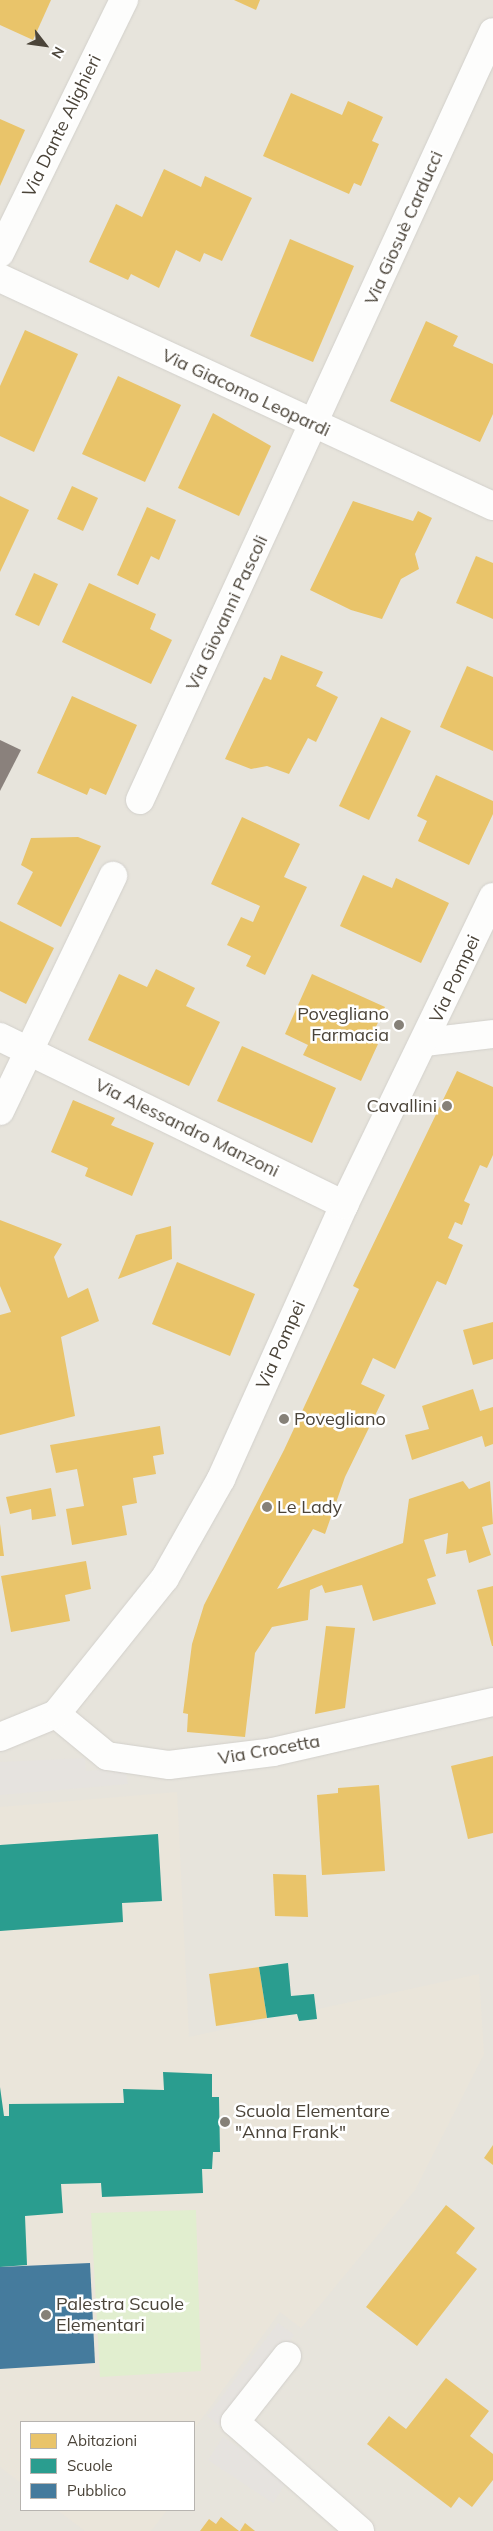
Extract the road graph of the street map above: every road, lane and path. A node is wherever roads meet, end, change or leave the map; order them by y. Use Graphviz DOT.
graph roads {
  1 [pos="124,0"];
  2 [pos="493,32"];
  3 [pos="0,253"];
  4 [pos="0,278"];
  5 [pos="314,425"];
  6 [pos="493,506"];
  7 [pos="140,800"];
  8 [pos="113,876"];
  9 [pos="493,897"];
  10 [pos="493,1034"];
  11 [pos="0,1037"];
  12 [pos="426,1042"];
  13 [pos="29,1050"];
  14 [pos="0,1111"];
  15 [pos="344,1205"];
  16 [pos="493,1702"];
  17 [pos="56,1714"];
  18 [pos="0,1737"];
  19 [pos="287,2356"];
  20 [pos="360,2531"];
  1 -- 3 [label="street, Via Dante Alighieri"];
  2 -- 5 [label="street, Via Giosuè Carducci"];
  4 -- 5 [label="street, Via Giacomo Leopardi"];
  5 -- 6 [label="street, Via Giacomo Leopardi"];
  5 -- 7 [label="street, Via Giovanni Pascoli"];
  8 -- 13 [label="street"];
  9 -- 12 [label="street, Via Pompei"];
  10 -- 12 [label="street"];
  11 -- 13 [label="street, Via Alessandro Manzoni"];
  12 -- 15 [label="street, Via Pompei"];
  13 -- 14 [label="street"];
  13 -- 15 [label="street, Via Alessandro Manzoni"];
  15 -- 17 [label="street, Via Pompei"];
  16 -- 17 [label="street, Via Crocetta"];
  17 -- 18 [label="street, Via Pompei"];
  19 -- 20 [label="street"];
}
